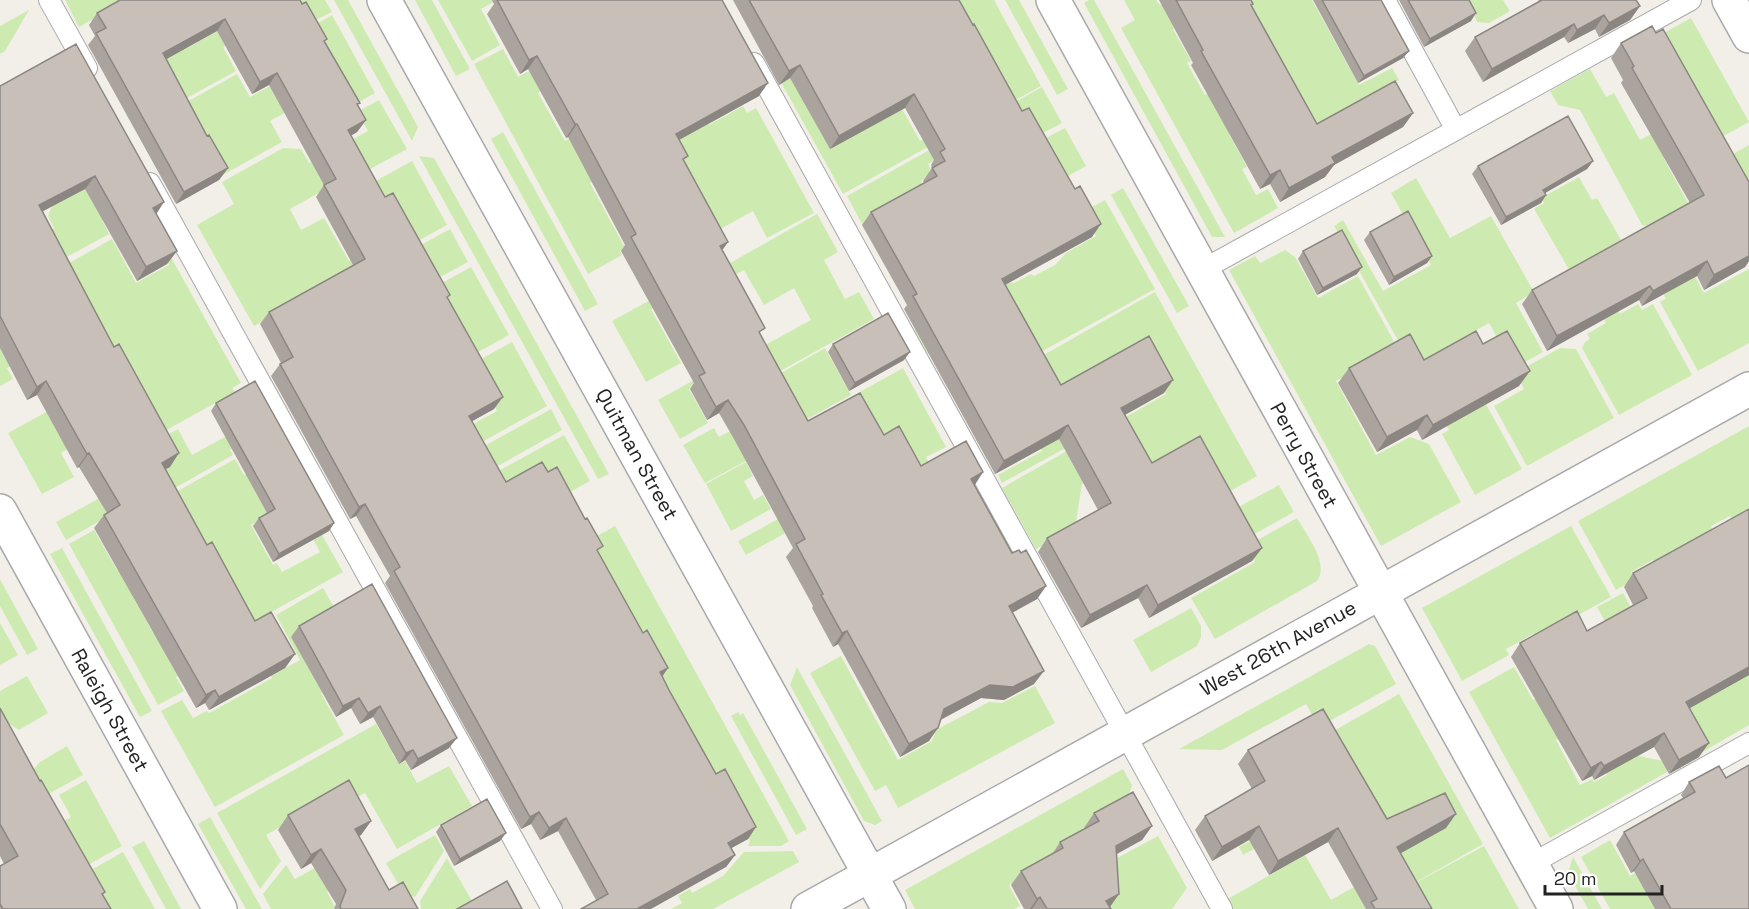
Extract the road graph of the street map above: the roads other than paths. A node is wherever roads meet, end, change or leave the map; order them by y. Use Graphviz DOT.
graph roads {
  1 [pos="49,0"];
  2 [pos="384,0"];
  3 [pos="1053,0"];
  4 [pos="1384,0"];
  5 [pos="1691,0"];
  6 [pos="1729,0"];
  7 [pos="1749,36"];
  8 [pos="742,42"];
  9 [pos="95,84"];
  10 [pos="1456,130"];
  11 [pos="141,167"];
  12 [pos="1202,270"];
  13 [pos="1749,389"];
  14 [pos="0,511"];
  15 [pos="1380,592"];
  16 [pos="1125,734"];
  17 [pos="1749,743"];
  18 [pos="1531,864"];
  19 [pos="870,875"];
  20 [pos="220,909"];
  21 [pos="552,909"];
  22 [pos="808,909"];
  23 [pos="889,909"];
  24 [pos="1222,909"];
  25 [pos="1556,909"];
  1 -- 9 [label="lane"];
  2 -- 19 [label="street, Quitman Street"];
  3 -- 12 [label="street, Perry Street"];
  4 -- 10 [label="lane"];
  5 -- 10 [label="lane"];
  6 -- 7 [label="street"];
  8 -- 16 [label="lane"];
  10 -- 12 [label="lane"];
  11 -- 21 [label="lane"];
  12 -- 15 [label="street, Perry Street"];
  13 -- 15 [label="street, West 26th Avenue"];
  14 -- 20 [label="street, Raleigh Street"];
  15 -- 16 [label="street, West 26th Avenue"];
  15 -- 18 [label="street, Perry Street"];
  16 -- 19 [label="street, West 26th Avenue"];
  16 -- 24 [label="lane"];
  17 -- 18 [label="lane"];
  18 -- 25 [label="street, Perry Street"];
  19 -- 22 [label="street, West 26th Avenue"];
  19 -- 23 [label="street, Quitman Street"];
}
